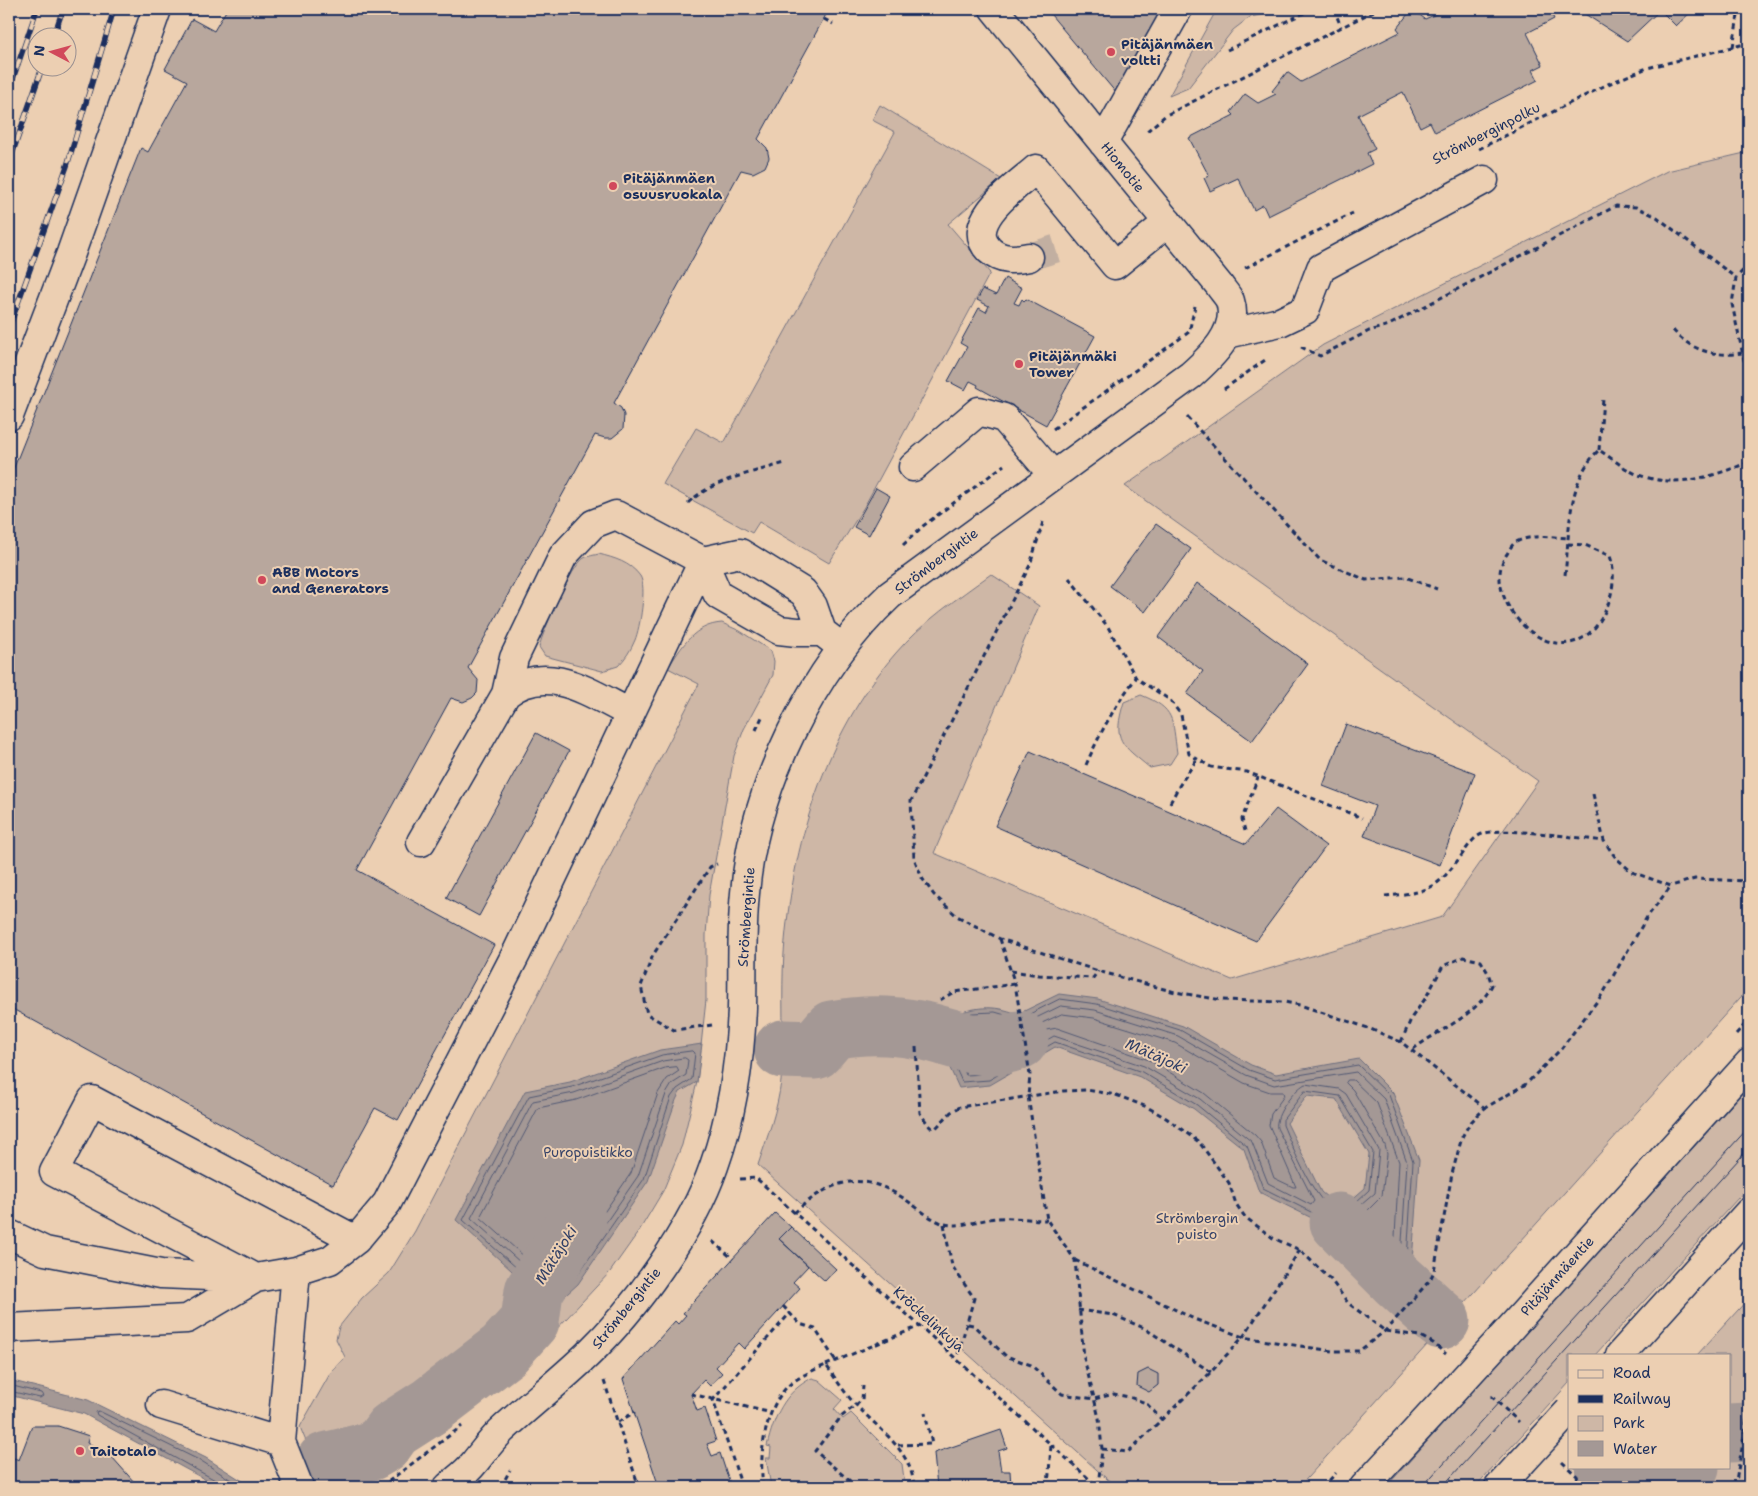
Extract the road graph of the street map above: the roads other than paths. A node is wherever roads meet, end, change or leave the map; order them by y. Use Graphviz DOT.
graph roads {
  1 [pos="157,9"];
  2 [pos="994,9"];
  3 [pos="1178,9"];
  4 [pos="1103,143"];
  5 [pos="1484,180"];
  6 [pos="1168,222"];
  7 [pos="1029,257"];
  8 [pos="1227,334"];
  9 [pos="9,416"];
  10 [pos="914,467"];
  11 [pos="1053,475"];
  12 [pos="702,561"];
  13 [pos="832,639"];
  14 [pos="506,694"];
  15 [pos="630,713"];
  16 [pos="421,842"];
  17 [pos="1749,1063"];
  18 [pos="1749,1212"];
  19 [pos="9,1234"];
  20 [pos="356,1240"];
  21 [pos="296,1271"];
  22 [pos="256,1278"];
  23 [pos="9,1328"];
  24 [pos="1621,1354"];
  25 [pos="161,1405"];
  26 [pos="1568,1411"];
  27 [pos="281,1442"];
  28 [pos="470,1476"];
  29 [pos="299,1487"];
  30 [pos="448,1487"];
  31 [pos="1364,1487"];
  32 [pos="1499,1487"];
  1 -- 9 [label="street"];
  2 -- 4 [label="street, Hiomotie"];
  3 -- 4 [label="street"];
  4 -- 6 [label="street, Hiomotie"];
  5 -- 8 [label="street"];
  6 -- 7 [label="street"];
  6 -- 8 [label="street, Hiomotie"];
  8 -- 11 [label="street, Strömbergintie"];
  10 -- 11 [label="street"];
  11 -- 13 [label="street, Strömbergintie"];
  12 -- 13 [label="street"];
  12 -- 13 [label="street"];
  12 -- 14 [label="street"];
  12 -- 15 [label="street"];
  13 -- 28 [label="street, Strömbergintie"];
  14 -- 15 [label="street"];
  14 -- 16 [label="street"];
  15 -- 20 [label="street"];
  17 -- 31 [label="street, Pitäjänmäentie, bridge"];
  18 -- 24 [label="street"];
  19 -- 22 [label="street"];
  20 -- 21 [label="street"];
  20 -- 22 [label="street"];
  21 -- 22 [label="street"];
  21 -- 27 [label="street"];
  22 -- 23 [label="street"];
  25 -- 27 [label="street"];
  26 -- 32 [label="street, bridge"];
  27 -- 29 [label="street"];
  28 -- 30 [label="street, Strömbergintie"];
}
